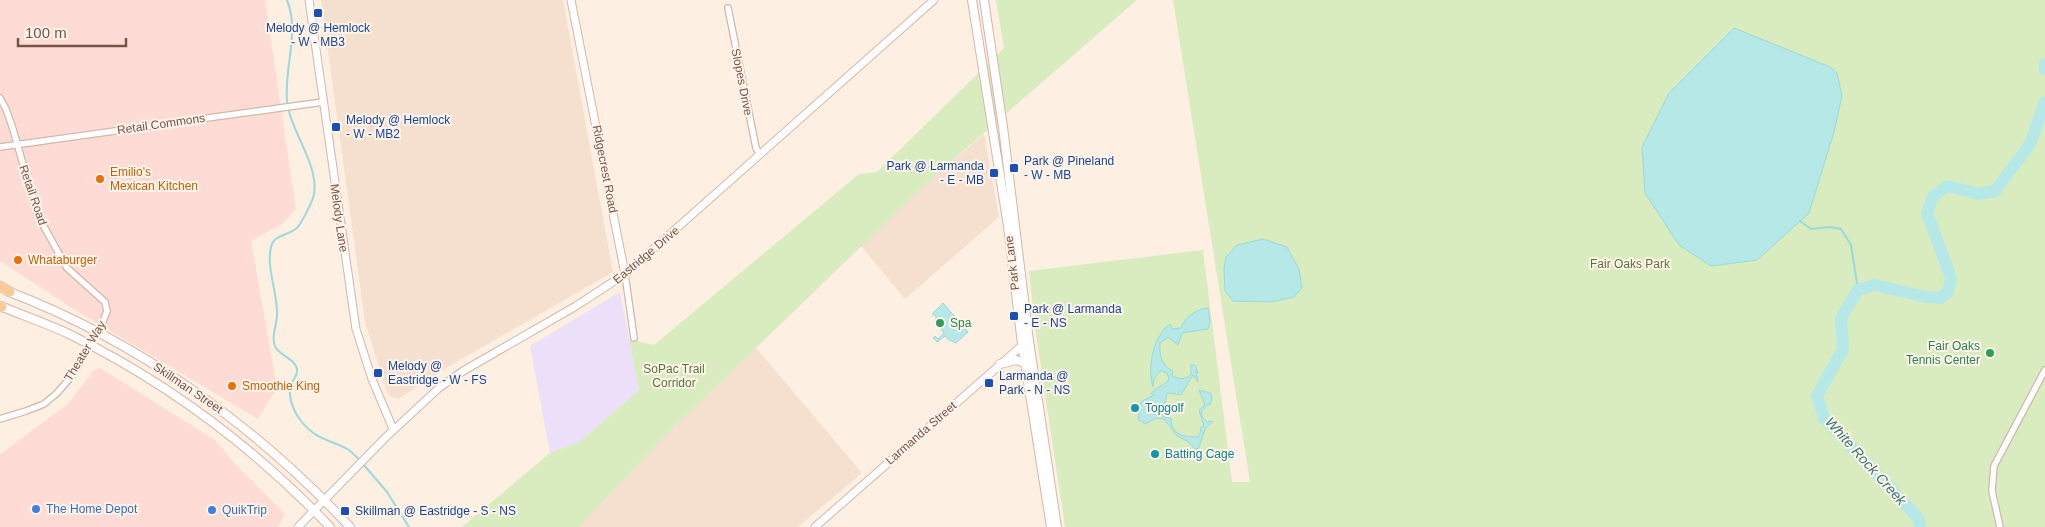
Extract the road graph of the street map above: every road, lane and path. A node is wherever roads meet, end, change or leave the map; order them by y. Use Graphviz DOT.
graph roads {
  1 [pos="309,0"];
  2 [pos="572,0"];
  3 [pos="934,0"];
  4 [pos="972,0"];
  5 [pos="984,0"];
  6 [pos="728,8"];
  7 [pos="0,98"];
  8 [pos="323,102"];
  9 [pos="1003,127"];
  10 [pos="992,129"];
  11 [pos="16,145"];
  12 [pos="0,147"];
  13 [pos="760,154"];
  14 [pos="1009,208"];
  15 [pos="626,274"];
  16 [pos="0,287"];
  17 [pos="10,292"];
  18 [pos="105,302"];
  19 [pos="1,306"];
  20 [pos="98,332"];
  21 [pos="634,338"];
  22 [pos="1025,342"];
  23 [pos="90,345"];
  24 [pos="1025,363"];
  25 [pos="1000,364"];
  26 [pos="2045,370"];
  27 [pos="197,393"];
  28 [pos="188,405"];
  29 [pos="0,419"];
  30 [pos="394,429"];
  31 [pos="324,500"];
  32 [pos="314,510"];
  33 [pos="298,527"];
  34 [pos="330,527"];
  35 [pos="350,527"];
  36 [pos="815,527"];
  37 [pos="1051,527"];
  38 [pos="1057,527"];
  39 [pos="2000,527"];
  1 -- 8 [label="street, Melody Lane"];
  2 -- 15 [label="street, Ridgecrest Road"];
  3 -- 13 [label="street, Eastridge Drive"];
  4 -- 10 [label="main road, Park Lane"];
  5 -- 9 [label="main road, Park Lane"];
  6 -- 13 [label="street, Slopes Drive"];
  7 -- 11 [label="street, Retail Road"];
  8 -- 11 [label="street, Retail Commons"];
  8 -- 30 [label="street, Melody Lane"];
  9 -- 10 [label="main road"];
  9 -- 14 [label="main road, Park Lane"];
  10 -- 14 [label="main road, Park Lane"];
  11 -- 12 [label="street, Retail Commons"];
  11 -- 18 [label="street, Retail Road"];
  13 -- 15 [label="street, Eastridge Drive"];
  14 -- 22 [label="main road, Park Lane"];
  15 -- 21 [label="street, Ridgecrest Road"];
  15 -- 30 [label="street, Eastridge Drive"];
  16 -- 17 [label="main road"];
  17 -- 20 [label="main road, Skillman Street"];
  18 -- 20 [label="street, Theater Way"];
  19 -- 23 [label="main road, Skillman Street"];
  20 -- 23 [label="street, Theater Way"];
  20 -- 27 [label="main road, Skillman Street"];
  22 -- 24 [label="main road, Park Lane"];
  22 -- 25 [label="street, Larmanda Street"];
  22 -- 38 [label="main road, Park Lane"];
  23 -- 28 [label="main road, Skillman Street"];
  23 -- 29 [label="street, Theater Way"];
  24 -- 25 [label="main road"];
  24 -- 37 [label="main road, Park Lane"];
  25 -- 36 [label="street, Larmanda Street"];
  26 -- 39 [label="street"];
  27 -- 28 [label="main road"];
  27 -- 31 [label="main road, Skillman Street"];
  28 -- 32 [label="main road, Skillman Street"];
  30 -- 31 [label="street, Eastridge Drive"];
  31 -- 32 [label="street, Eastridge Drive"];
  31 -- 35 [label="main road, Skillman Street"];
  32 -- 33 [label="street, Eastridge Drive"];
  32 -- 34 [label="main road, Skillman Street"];
}
